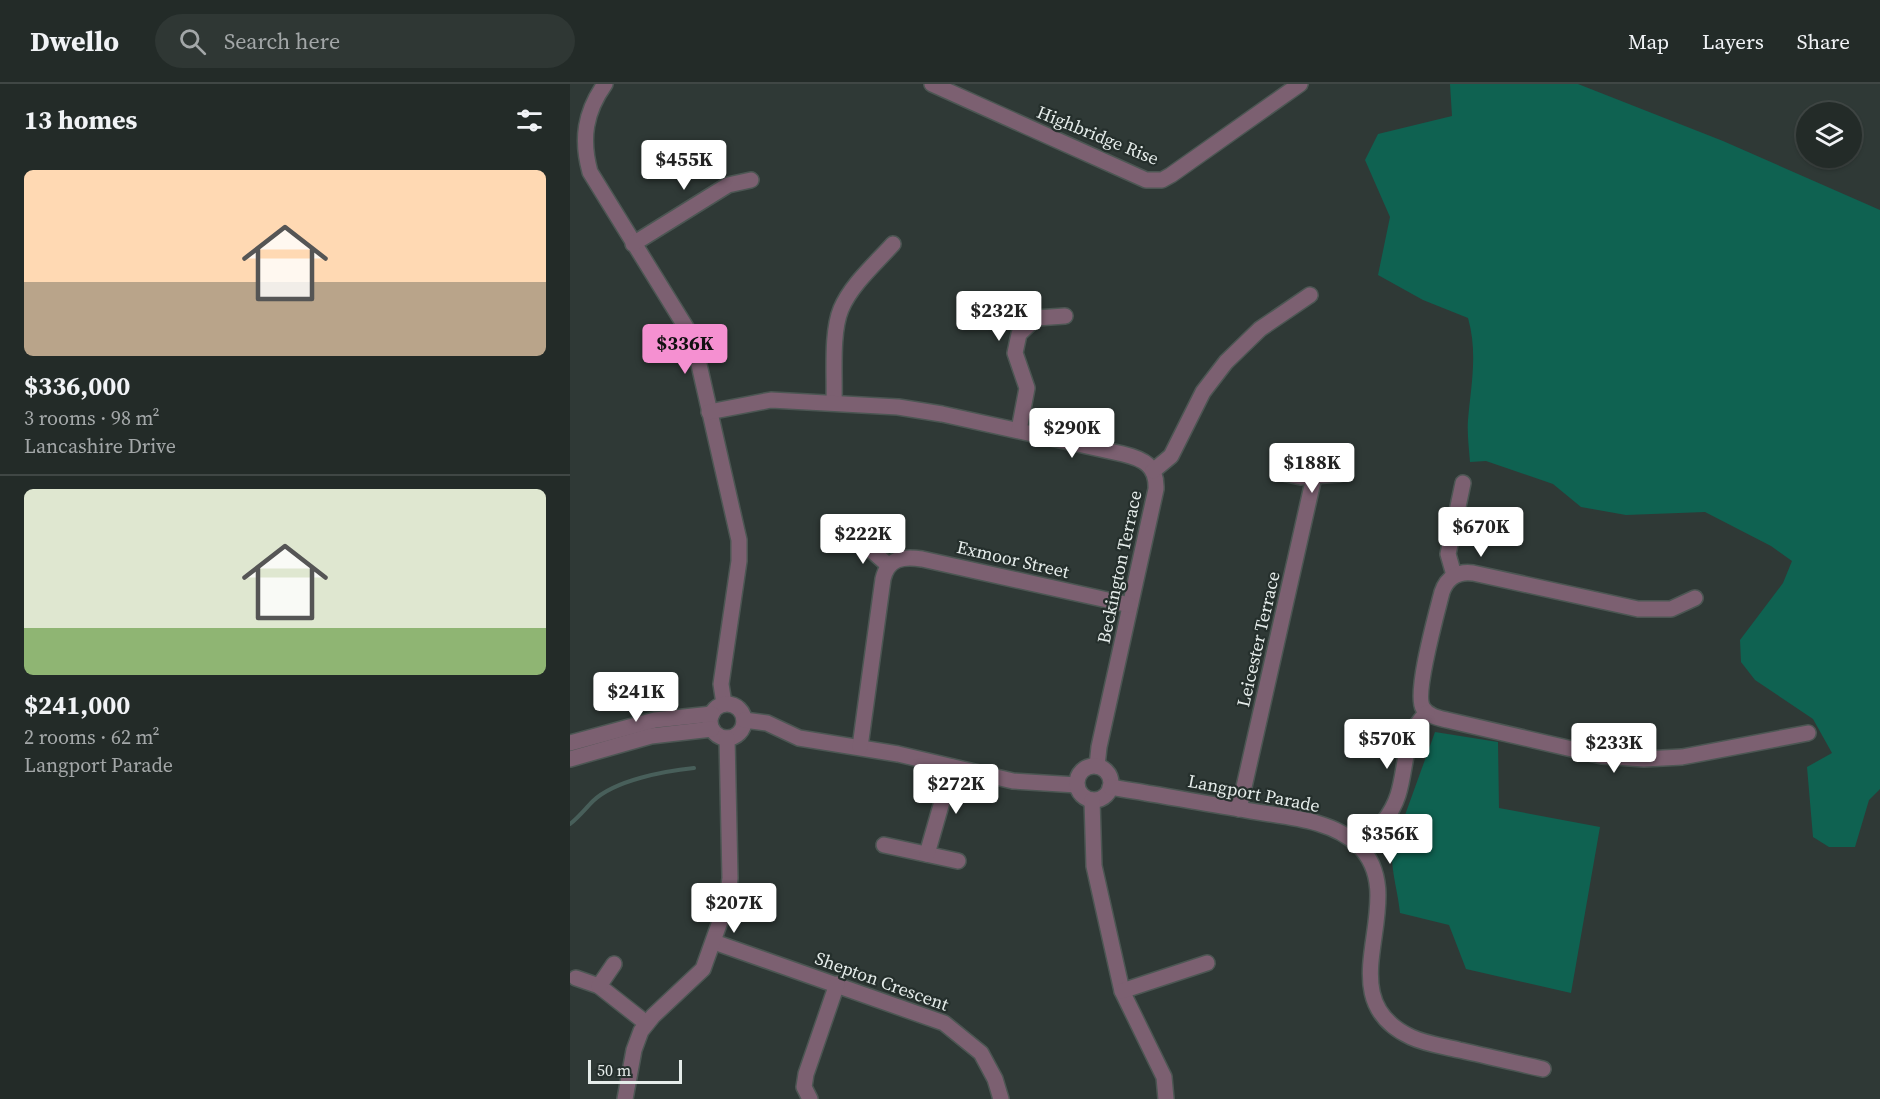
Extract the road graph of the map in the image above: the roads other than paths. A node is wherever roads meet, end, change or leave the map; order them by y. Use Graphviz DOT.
graph roads {
  1 [pos="605,84"];
  2 [pos="932,84"];
  3 [pos="1300,84"];
  4 [pos="751,180"];
  5 [pos="633,244"];
  6 [pos="893,244"];
  7 [pos="1310,295"];
  8 [pos="1065,316"];
  9 [pos="834,402"];
  10 [pos="709,412"];
  11 [pos="1019,430"];
  12 [pos="1154,471"];
  13 [pos="1287,474"];
  14 [pos="1339,474"];
  15 [pos="1314,477"];
  16 [pos="1463,483"];
  17 [pos="861,541"];
  18 [pos="888,565"];
  19 [pos="1454,575"];
  20 [pos="1695,598"];
  21 [pos="1130,605"];
  22 [pos="724,704"];
  23 [pos="1427,713"];
  24 [pos="712,714"];
  25 [pos="744,720"];
  26 [pos="712,729"];
  27 [pos="1808,733"];
  28 [pos="728,738"];
  29 [pos="570,743"];
  30 [pos="860,747"];
  31 [pos="570,759"];
  32 [pos="1097,766"];
  33 [pos="952,767"];
  34 [pos="1077,785"];
  35 [pos="1110,787"];
  36 [pos="1092,800"];
  37 [pos="1239,809"];
  38 [pos="884,845"];
  39 [pos="1360,847"];
  40 [pos="927,854"];
  41 [pos="958,861"];
  42 [pos="714,942"];
  43 [pos="1207,963"];
  44 [pos="614,964"];
  45 [pos="576,978"];
  46 [pos="837,984"];
  47 [pos="599,987"];
  48 [pos="1122,991"];
  49 [pos="646,1023"];
  50 [pos="1543,1069"];
  51 [pos="625,1099"];
  52 [pos="810,1099"];
  53 [pos="1001,1099"];
  54 [pos="1166,1099"];
  1 -- 5 [label="street"];
  2 -- 3 [label="street, Highbridge Rise"];
  4 -- 5 [label="street"];
  5 -- 10 [label="street"];
  6 -- 9 [label="street"];
  7 -- 12 [label="street"];
  8 -- 11 [label="street"];
  9 -- 10 [label="street, Beckington Terrace"];
  9 -- 11 [label="street, Beckington Terrace"];
  10 -- 22 [label="street"];
  11 -- 12 [label="street, Beckington Terrace"];
  12 -- 21 [label="street, Beckington Terrace"];
  13 -- 15 [label="street"];
  14 -- 15 [label="street"];
  15 -- 37 [label="street, Leicester Terrace"];
  16 -- 19 [label="street"];
  17 -- 18 [label="street"];
  18 -- 21 [label="street, Exmoor Street"];
  18 -- 30 [label="street"];
  19 -- 20 [label="street"];
  19 -- 23 [label="street"];
  21 -- 32 [label="street, Beckington Terrace"];
  22 -- 24 [label="street"];
  22 -- 25 [label="street"];
  23 -- 27 [label="street"];
  23 -- 39 [label="street"];
  24 -- 26 [label="street"];
  24 -- 29 [label="street"];
  25 -- 28 [label="street"];
  25 -- 30 [label="street"];
  26 -- 28 [label="street"];
  26 -- 31 [label="street"];
  28 -- 42 [label="street"];
  30 -- 33 [label="street"];
  32 -- 34 [label="street"];
  32 -- 35 [label="street"];
  33 -- 34 [label="street"];
  33 -- 40 [label="street"];
  34 -- 36 [label="street"];
  35 -- 36 [label="street"];
  35 -- 37 [label="street, Langport Parade"];
  36 -- 48 [label="street"];
  37 -- 39 [label="street, Langport Parade"];
  38 -- 40 [label="street"];
  39 -- 50 [label="street, Langport Parade"];
  40 -- 41 [label="street"];
  42 -- 46 [label="street, Shepton Crescent"];
  42 -- 49 [label="street"];
  43 -- 48 [label="street"];
  44 -- 47 [label="street"];
  45 -- 47 [label="street"];
  46 -- 52 [label="street"];
  46 -- 53 [label="street, Shepton Crescent"];
  47 -- 49 [label="street"];
  48 -- 54 [label="street"];
  49 -- 51 [label="street"];
}
